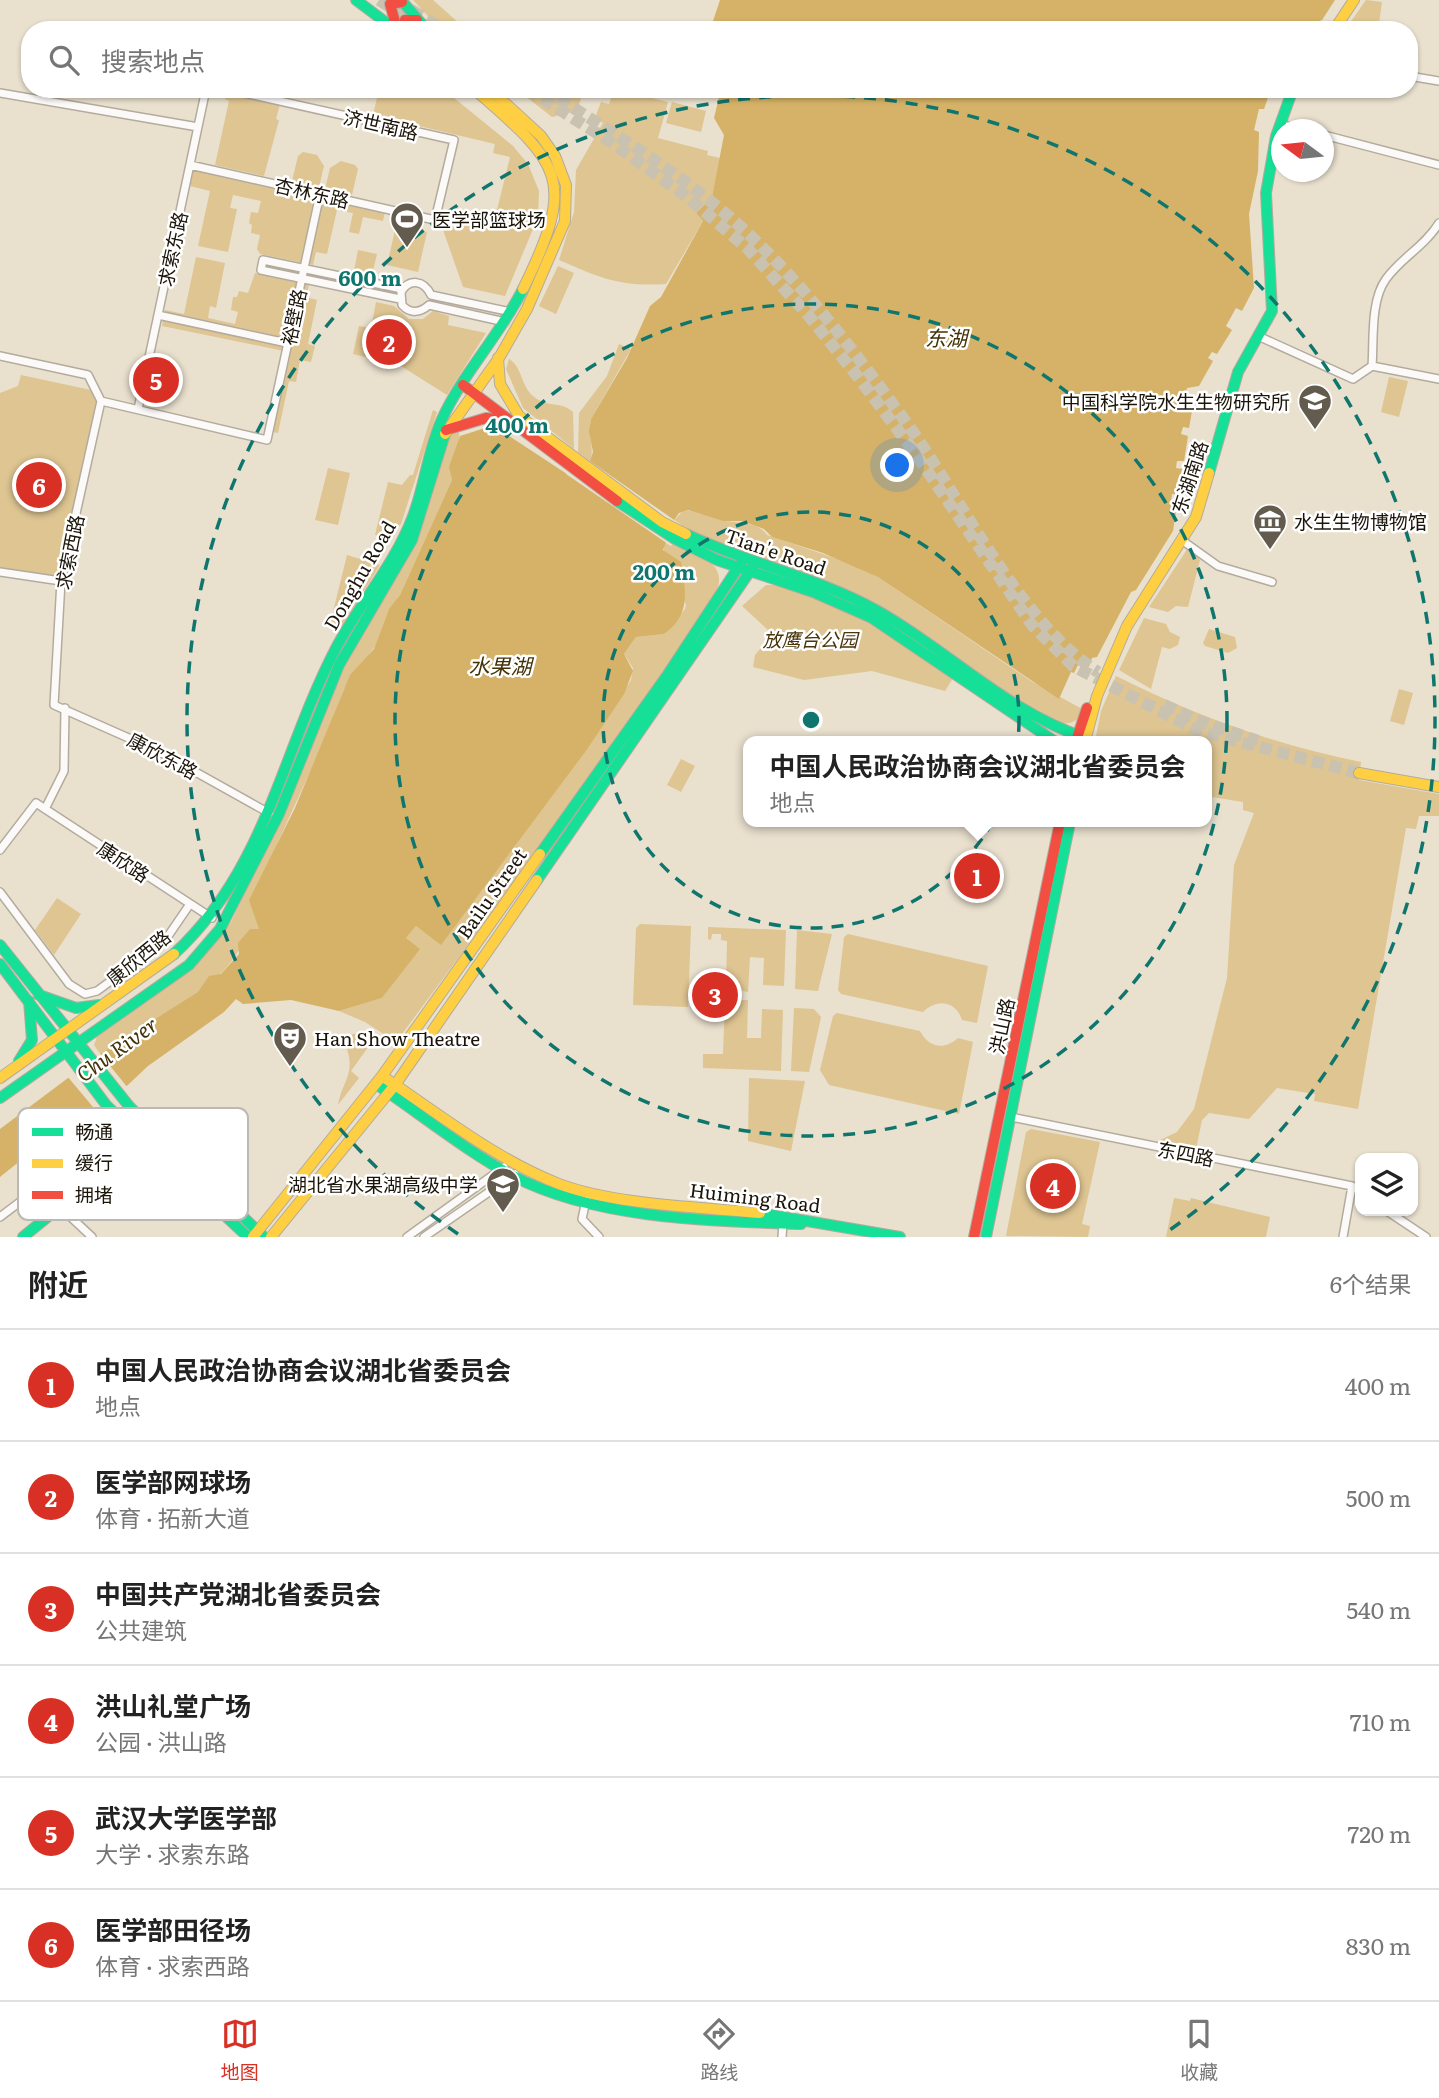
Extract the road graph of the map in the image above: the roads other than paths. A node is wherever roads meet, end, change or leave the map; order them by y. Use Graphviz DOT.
graph roads {
  1 [pos="356,0"];
  2 [pos="1354,0"];
  3 [pos="396,1"];
  4 [pos="417,20"];
  5 [pos="385,21"];
  6 [pos="397,21"];
  7 [pos="405,21"];
  8 [pos="1340,21"];
  9 [pos="1418,78"];
  10 [pos="1439,81"];
  11 [pos="0,93"];
  12 [pos="21,97"];
  13 [pos="29,98"];
  14 [pos="204,98"];
  15 [pos="265,98"];
  16 [pos="483,98"];
  17 [pos="500,98"];
  18 [pos="1290,98"];
  19 [pos="1282,119"];
  20 [pos="198,127"];
  21 [pos="1334,138"];
  22 [pos="190,165"];
  23 [pos="1439,165"];
  24 [pos="1271,168"];
  25 [pos="320,194"];
  26 [pos="435,220"];
  27 [pos="1439,223"];
  28 [pos="303,268"];
  29 [pos="301,278"];
  30 [pos="402,289"];
  31 [pos="400,299"];
  32 [pos="511,312"];
  33 [pos="158,316"];
  34 [pos="505,322"];
  35 [pos="1258,336"];
  36 [pos="287,343"];
  37 [pos="0,356"];
  38 [pos="499,358"];
  39 [pos="1372,366"];
  40 [pos="1439,379"];
  41 [pos="467,389"];
  42 [pos="101,401"];
  43 [pos="138,409"];
  44 [pos="511,421"];
  45 [pos="446,430"];
  46 [pos="574,464"];
  47 [pos="1183,541"];
  48 [pos="741,564"];
  49 [pos="753,568"];
  50 [pos="0,572"];
  51 [pos="61,581"];
  52 [pos="1272,582"];
  53 [pos="54,705"];
  54 [pos="65,708"];
  55 [pos="1047,736"];
  56 [pos="1075,736"];
  57 [pos="1082,736"];
  58 [pos="1439,779"];
  59 [pos="1439,787"];
  60 [pos="45,809"];
  61 [pos="269,813"];
  62 [pos="1059,827"];
  63 [pos="1069,827"];
  64 [pos="0,850"];
  65 [pos="0,892"];
  66 [pos="190,904"];
  67 [pos="212,918"];
  68 [pos="0,945"];
  69 [pos="0,964"];
  70 [pos="120,994"];
  71 [pos="39,995"];
  72 [pos="29,1002"];
  73 [pos="68,1032"];
  74 [pos="56,1041"];
  75 [pos="76,1043"];
  76 [pos="64,1052"];
  77 [pos="14,1069"];
  78 [pos="0,1078"];
  79 [pos="379,1080"];
  80 [pos="392,1088"];
  81 [pos="0,1098"];
  82 [pos="110,1108"];
  83 [pos="133,1108"];
  84 [pos="1011,1117"];
  85 [pos="507,1165"];
  86 [pos="517,1172"];
  87 [pos="1352,1186"];
  88 [pos="1355,1188"];
  89 [pos="587,1196"];
  90 [pos="18,1203"];
  91 [pos="1394,1216"];
  92 [pos="0,1217"];
  93 [pos="45,1220"];
  94 [pos="72,1220"];
  95 [pos="237,1220"];
  96 [pos="241,1220"];
  97 [pos="783,1223"];
  98 [pos="833,1225"];
  99 [pos="89,1236"];
  100 [pos="256,1236"];
  101 [pos="23,1237"];
  102 [pos="271,1237"];
  103 [pos="407,1237"];
  104 [pos="424,1237"];
  105 [pos="599,1237"];
  106 [pos="782,1237"];
  107 [pos="900,1237"];
  108 [pos="974,1237"];
  109 [pos="986,1237"];
  110 [pos="1343,1237"];
  111 [pos="1426,1237"];
  1 -- 3 [label="main road"];
  1 -- 5 [label="main road"];
  2 -- 8 [label="main road"];
  3 -- 4 [label="main road"];
  3 -- 6 [label="main road"];
  4 -- 7 [label="main road"];
  9 -- 10 [label="street"];
  11 -- 12 [label="street"];
  13 -- 20 [label="street"];
  14 -- 20 [label="street, 求索东路"];
  15 -- 26 [label="street, 济世南路"];
  16 -- 32 [label="main road, Donghu Road"];
  17 -- 38 [label="main road, Donghu Road"];
  18 -- 19 [label="main road, 东湖南路"];
  20 -- 22 [label="street, 求索东路"];
  21 -- 23 [label="street"];
  22 -- 25 [label="street, 杏林东路"];
  22 -- 33 [label="street, 求索东路"];
  24 -- 35 [label="main road, 东湖南路"];
  25 -- 26 [label="street, 杏林东路"];
  25 -- 28 [label="street, 裕壁路"];
  27 -- 39 [label="street"];
  28 -- 29 [label="street, 裕壁路"];
  28 -- 29 [label="street"];
  28 -- 30 [label="street"];
  29 -- 31 [label="street"];
  29 -- 36 [label="street, 裕壁路"];
  30 -- 31 [label="street"];
  30 -- 32 [label="street"];
  31 -- 34 [label="street"];
  32 -- 34 [label="main road, Donghu Road"];
  33 -- 36 [label="street"];
  33 -- 43 [label="street, 求索东路"];
  34 -- 41 [label="main road, Donghu Road"];
  35 -- 39 [label="street"];
  35 -- 47 [label="main road, 东湖南路"];
  36 -- 43 [label="street, 裕壁路"];
  37 -- 42 [label="street"];
  38 -- 41 [label="main road, Donghu Road"];
  38 -- 46 [label="main road, Tian'e Road"];
  39 -- 40 [label="street"];
  41 -- 44 [label="main road, Tian'e Road"];
  41 -- 45 [label="main road, Donghu Road"];
  41 -- 61 [label="main road, Donghu Road"];
  42 -- 43 [label="street"];
  42 -- 51 [label="street, 求索西路"];
  44 -- 45 [label="main road"];
  44 -- 46 [label="main road, Tian'e Road"];
  45 -- 75 [label="main road, Donghu Road"];
  46 -- 48 [label="main road, Tian'e Road"];
  47 -- 52 [label="street"];
  47 -- 57 [label="main road, 东湖南路"];
  48 -- 49 [label="main road, Tian'e Road"];
  48 -- 79 [label="main road, Bailu Street"];
  49 -- 55 [label="main road, Tian'e Road"];
  49 -- 56 [label="main road, Tian'e Road"];
  49 -- 80 [label="main road, Bailu Street"];
  50 -- 51 [label="street"];
  51 -- 53 [label="street, 求索西路"];
  53 -- 54 [label="street, 康欣东路"];
  54 -- 60 [label="street"];
  54 -- 61 [label="street, 康欣东路"];
  58 -- 59 [label="main road"];
  60 -- 64 [label="street, 康欣路"];
  60 -- 66 [label="street, 康欣路"];
  61 -- 67 [label="main road, Donghu Road"];
  62 -- 108 [label="main road, 洪山路"];
  63 -- 84 [label="main road, 洪山路"];
  65 -- 66 [label="street, 康欣西路"];
  66 -- 67 [label="street, 康欣路"];
  67 -- 70 [label="main road, Donghu Road"];
  68 -- 71 [label="main road"];
  69 -- 72 [label="main road"];
  70 -- 71 [label="main road"];
  70 -- 73 [label="main road, Donghu Road"];
  71 -- 73 [label="main road"];
  72 -- 74 [label="main road"];
  72 -- 77 [label="main road"];
  73 -- 74 [label="main road, Donghu Road"];
  73 -- 75 [label="main road"];
  74 -- 76 [label="main road"];
  74 -- 77 [label="main road, Donghu Road"];
  75 -- 76 [label="main road, Donghu Road"];
  75 -- 83 [label="main road"];
  76 -- 81 [label="main road, Donghu Road"];
  76 -- 82 [label="main road"];
  77 -- 78 [label="main road, Donghu Road"];
  79 -- 80 [label="main road, Huiming Road"];
  79 -- 100 [label="main road, Bailu Street"];
  80 -- 85 [label="main road, Huiming Road"];
  80 -- 102 [label="main road, Bailu Street"];
  84 -- 87 [label="street, 东四路"];
  84 -- 109 [label="main road, 洪山路"];
  85 -- 86 [label="main road, Huiming Road"];
  85 -- 103 [label="street"];
  86 -- 89 [label="main road, Huiming Road"];
  86 -- 104 [label="street"];
  87 -- 88 [label="street, 东四路"];
  87 -- 110 [label="street"];
  89 -- 97 [label="main road, Huiming Road"];
  89 -- 98 [label="main road, Huiming Road"];
  89 -- 105 [label="street"];
  90 -- 92 [label="street"];
  91 -- 111 [label="street"];
  93 -- 101 [label="main road"];
  94 -- 99 [label="street"];
  95 -- 100 [label="main road"];
  96 -- 100 [label="main road"];
  97 -- 98 [label="main road, Huiming Road"];
  97 -- 106 [label="street"];
  98 -- 107 [label="main road"];
}
